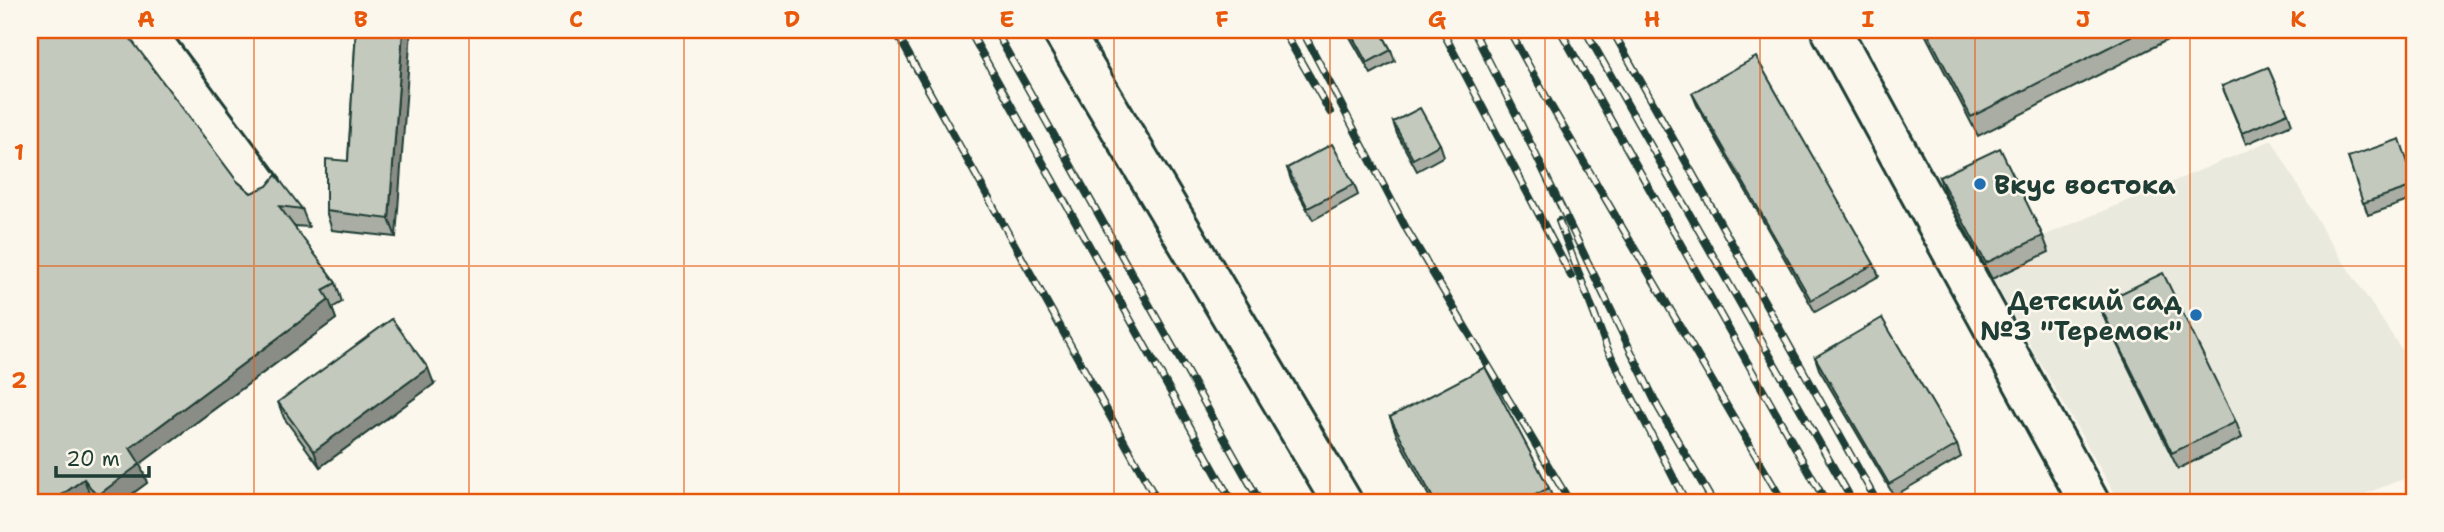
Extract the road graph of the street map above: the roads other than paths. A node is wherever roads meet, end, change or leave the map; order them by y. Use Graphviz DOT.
graph roads {
  1 [pos="144,30"];
  2 [pos="1062,30"];
  3 [pos="1831,30"];
  4 [pos="261,187"];
  5 [pos="1342,502"];
  6 [pos="2089,502"];
  1 -- 4 [label="street"];
  2 -- 5 [label="street"];
  3 -- 6 [label="street"];
}
